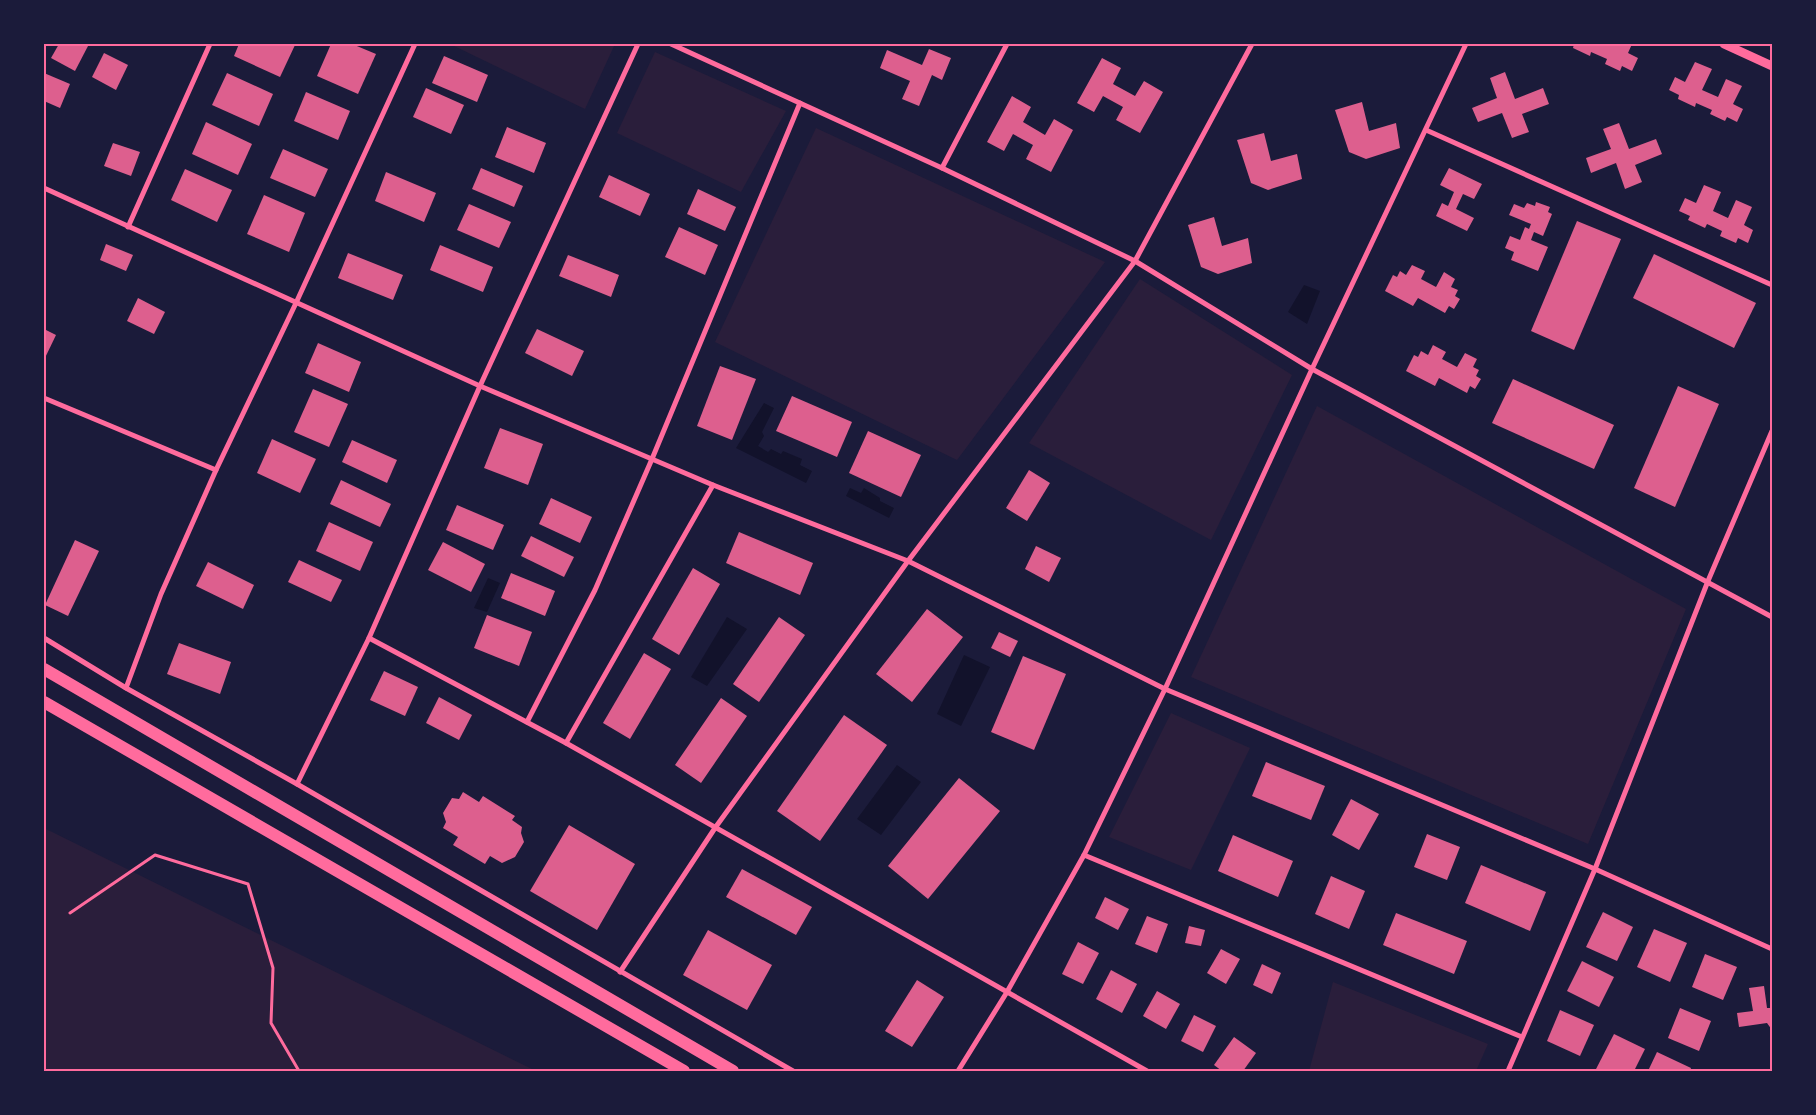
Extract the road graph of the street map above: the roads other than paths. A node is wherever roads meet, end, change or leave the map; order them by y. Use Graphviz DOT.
graph roads {
  1 [pos="210,44"];
  2 [pos="415,44"];
  3 [pos="638,44"];
  4 [pos="671,44"];
  5 [pos="1007,44"];
  6 [pos="1252,44"];
  7 [pos="1466,44"];
  8 [pos="1724,44"];
  9 [pos="1772,66"];
  10 [pos="800,103"];
  11 [pos="1426,130"];
  12 [pos="942,168"];
  13 [pos="44,188"];
  14 [pos="128,227"];
  15 [pos="1135,261"];
  16 [pos="1772,285"];
  17 [pos="296,303"];
  18 [pos="1312,369"];
  19 [pos="480,386"];
  20 [pos="44,398"];
  21 [pos="1772,431"];
  22 [pos="652,459"];
  23 [pos="216,470"];
  24 [pos="713,485"];
  25 [pos="908,561"];
  26 [pos="1708,581"];
  27 [pos="1772,617"];
  28 [pos="44,638"];
  29 [pos="369,638"];
  30 [pos="44,669"];
  31 [pos="126,688"];
  32 [pos="1165,689"];
  33 [pos="44,702"];
  34 [pos="527,722"];
  35 [pos="566,743"];
  36 [pos="297,784"];
  37 [pos="715,828"];
  38 [pos="1084,855"];
  39 [pos="1595,869"];
  40 [pos="1772,949"];
  41 [pos="620,972"];
  42 [pos="1007,992"];
  43 [pos="1522,1037"];
  44 [pos="684,1071"];
  45 [pos="734,1071"];
  46 [pos="793,1071"];
  47 [pos="958,1071"];
  48 [pos="1147,1071"];
  49 [pos="1508,1071"];
  1 -- 14 [label="street"];
  2 -- 17 [label="street"];
  3 -- 19 [label="street"];
  4 -- 10 [label="street"];
  5 -- 12 [label="street"];
  6 -- 15 [label="street"];
  7 -- 11 [label="street"];
  8 -- 9 [label="street"];
  10 -- 12 [label="street"];
  10 -- 22 [label="street"];
  11 -- 16 [label="street"];
  11 -- 18 [label="street"];
  12 -- 15 [label="street"];
  13 -- 14 [label="street"];
  14 -- 17 [label="street"];
  15 -- 18 [label="street"];
  15 -- 25 [label="street"];
  17 -- 19 [label="street"];
  17 -- 23 [label="street"];
  18 -- 26 [label="street"];
  18 -- 32 [label="street"];
  19 -- 22 [label="street"];
  19 -- 29 [label="street"];
  20 -- 23 [label="street"];
  21 -- 26 [label="street"];
  22 -- 24 [label="street"];
  22 -- 34 [label="street"];
  23 -- 31 [label="street"];
  24 -- 25 [label="street"];
  24 -- 35 [label="street"];
  25 -- 32 [label="street"];
  25 -- 37 [label="street"];
  26 -- 27 [label="street"];
  26 -- 39 [label="street"];
  28 -- 31 [label="street"];
  29 -- 34 [label="street"];
  29 -- 36 [label="street"];
  30 -- 45 [label="main road"];
  31 -- 36 [label="street"];
  32 -- 38 [label="street"];
  32 -- 39 [label="street"];
  33 -- 44 [label="main road"];
  34 -- 35 [label="street"];
  35 -- 37 [label="street"];
  36 -- 41 [label="street"];
  37 -- 41 [label="street"];
  37 -- 42 [label="street"];
  38 -- 42 [label="street"];
  38 -- 43 [label="street"];
  39 -- 40 [label="street"];
  39 -- 43 [label="street"];
  41 -- 46 [label="street"];
  42 -- 47 [label="street"];
  42 -- 48 [label="street"];
  43 -- 49 [label="street"];
}
